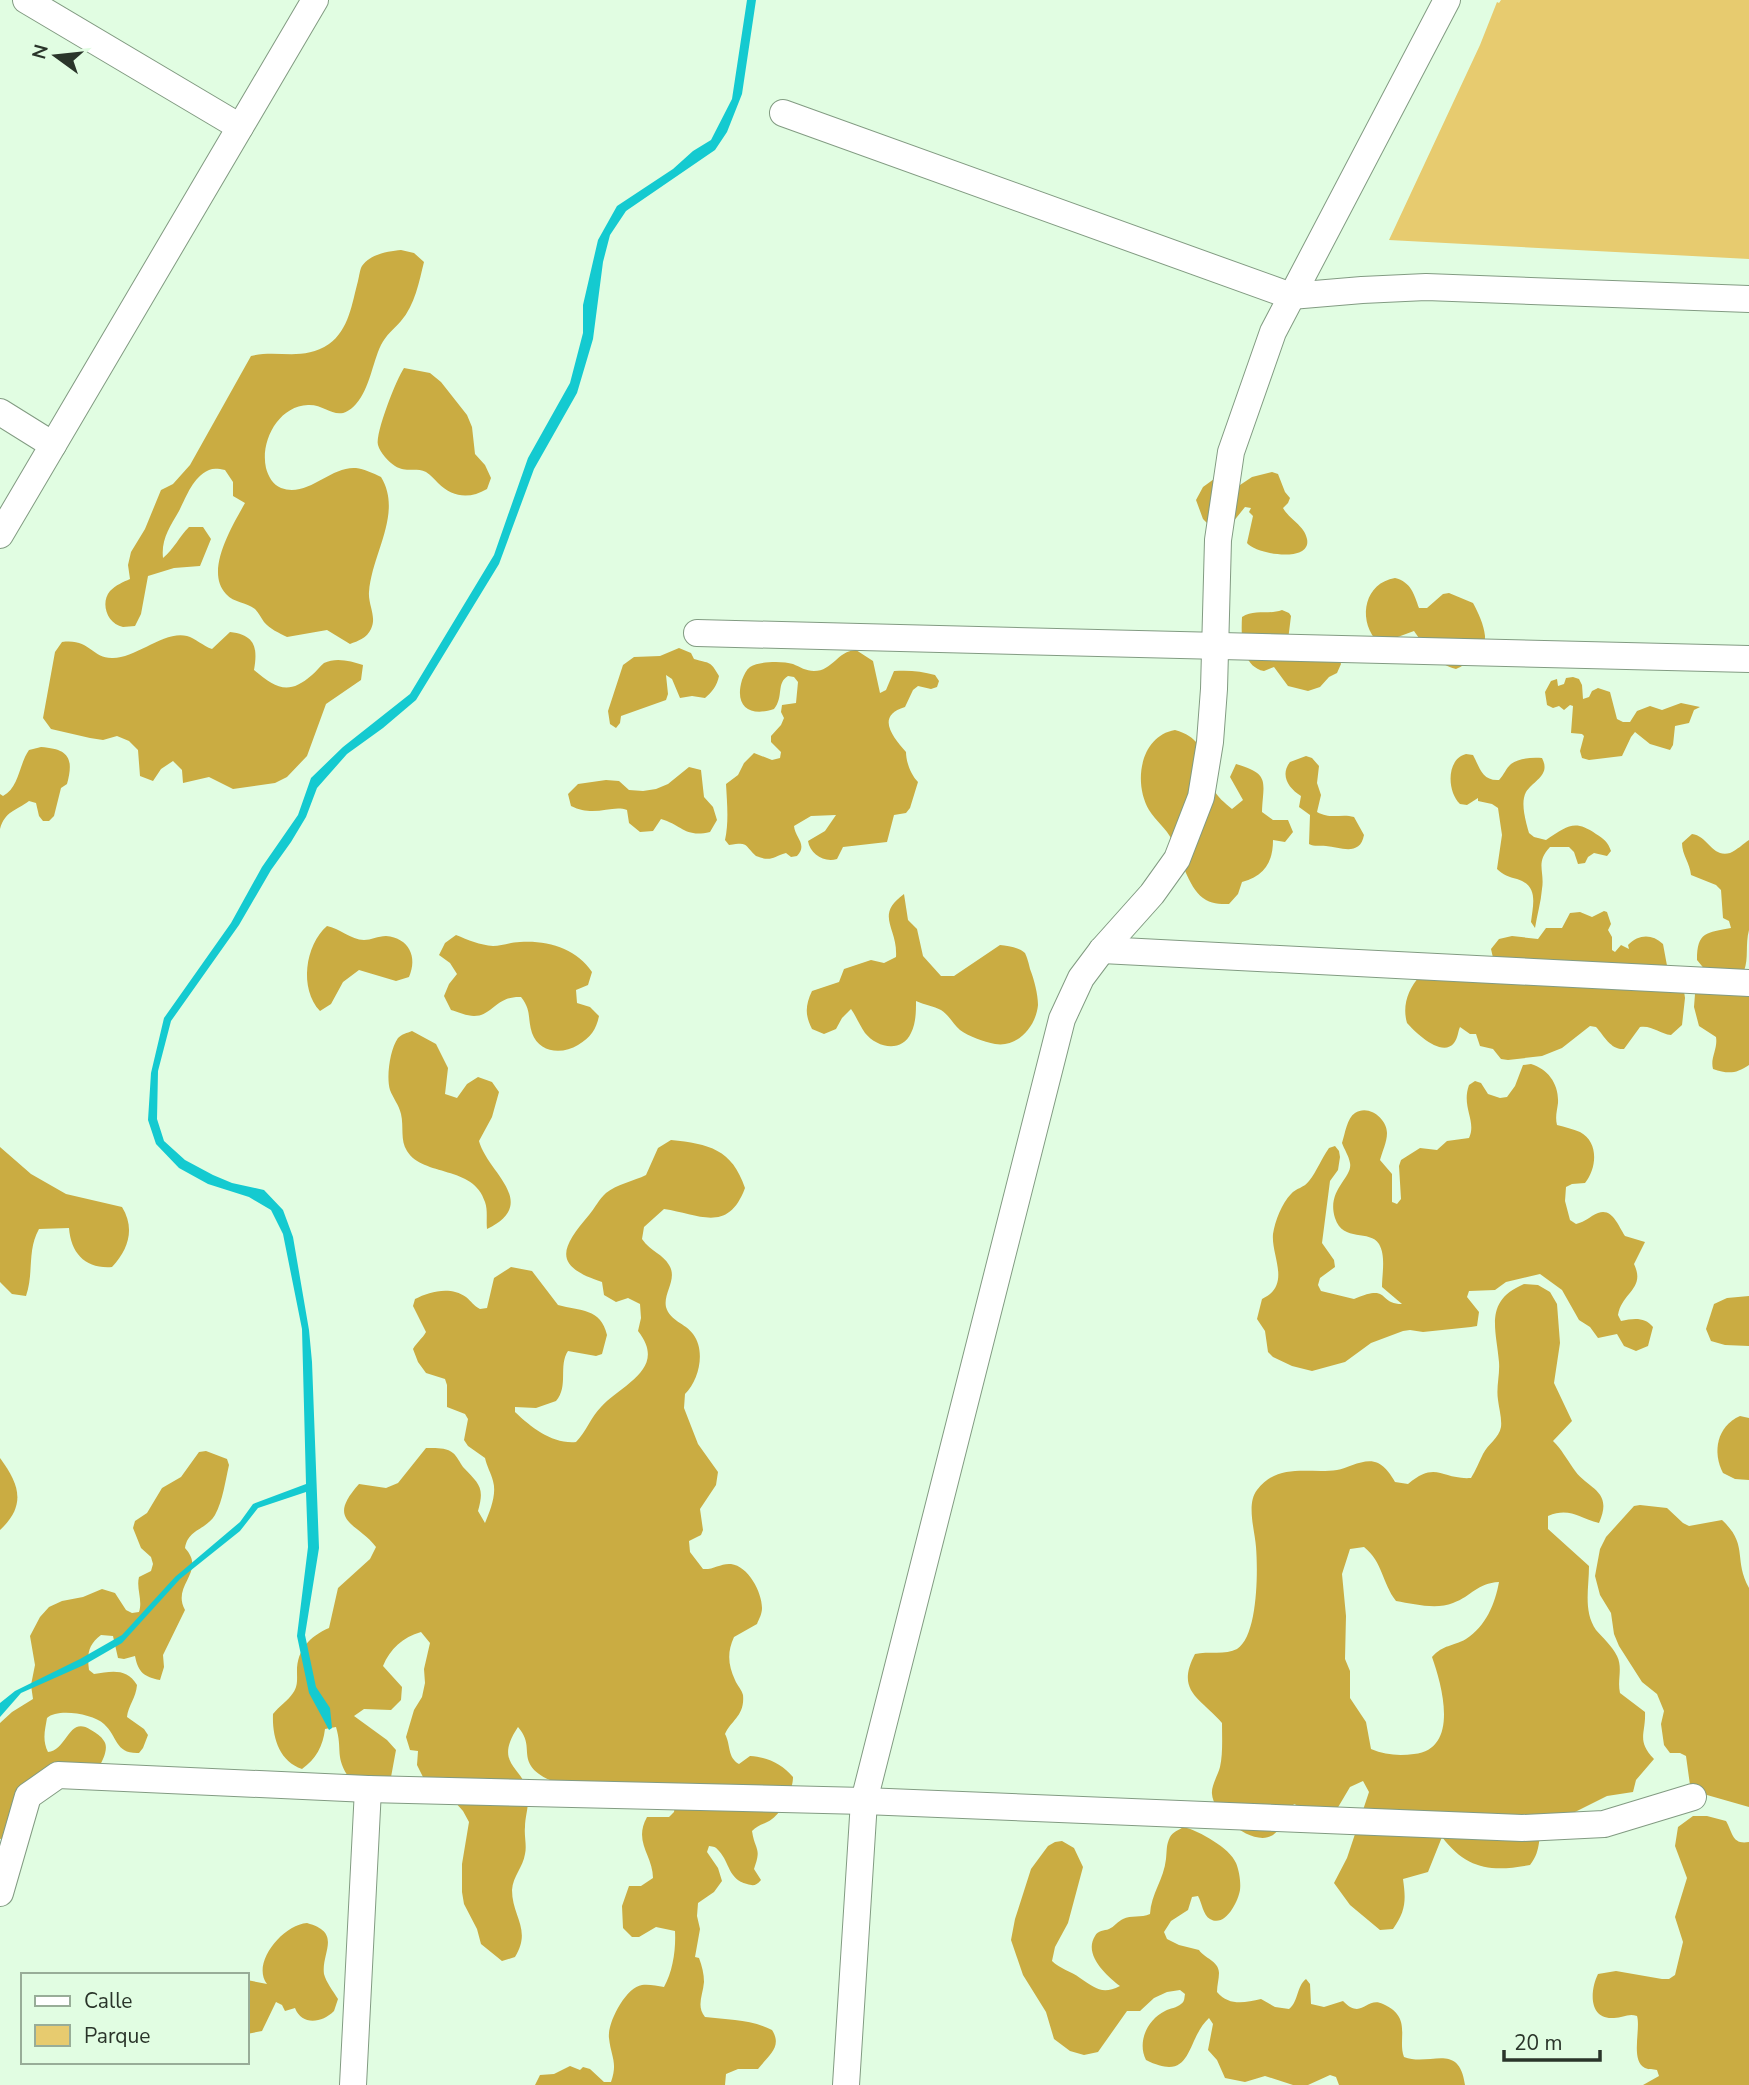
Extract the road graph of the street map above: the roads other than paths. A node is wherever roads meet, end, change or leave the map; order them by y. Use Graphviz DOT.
graph roads {
  1 [pos="26,0"];
  2 [pos="315,0"];
  3 [pos="1447,0"];
  4 [pos="783,113"];
  5 [pos="240,127"];
  6 [pos="1291,296"];
  7 [pos="1749,299"];
  8 [pos="0,412"];
  9 [pos="53,444"];
  10 [pos="0,535"];
  11 [pos="697,633"];
  12 [pos="1216,646"];
  13 [pos="1749,659"];
  14 [pos="1102,950"];
  15 [pos="1749,983"];
  16 [pos="368,1789"];
  17 [pos="1693,1797"];
  18 [pos="864,1801"];
  19 [pos="0,1893"];
  20 [pos="353,2085"];
  21 [pos="846,2085"];
  1 -- 5 [label="street"];
  2 -- 5 [label="street"];
  3 -- 6 [label="street"];
  4 -- 6 [label="street"];
  5 -- 9 [label="street"];
  6 -- 7 [label="street"];
  6 -- 12 [label="street"];
  8 -- 9 [label="street"];
  9 -- 10 [label="street"];
  11 -- 12 [label="street"];
  12 -- 13 [label="street"];
  12 -- 14 [label="street"];
  14 -- 15 [label="street"];
  14 -- 18 [label="street"];
  16 -- 18 [label="street"];
  16 -- 19 [label="street"];
  16 -- 20 [label="street"];
  17 -- 18 [label="street"];
  18 -- 21 [label="street"];
}
